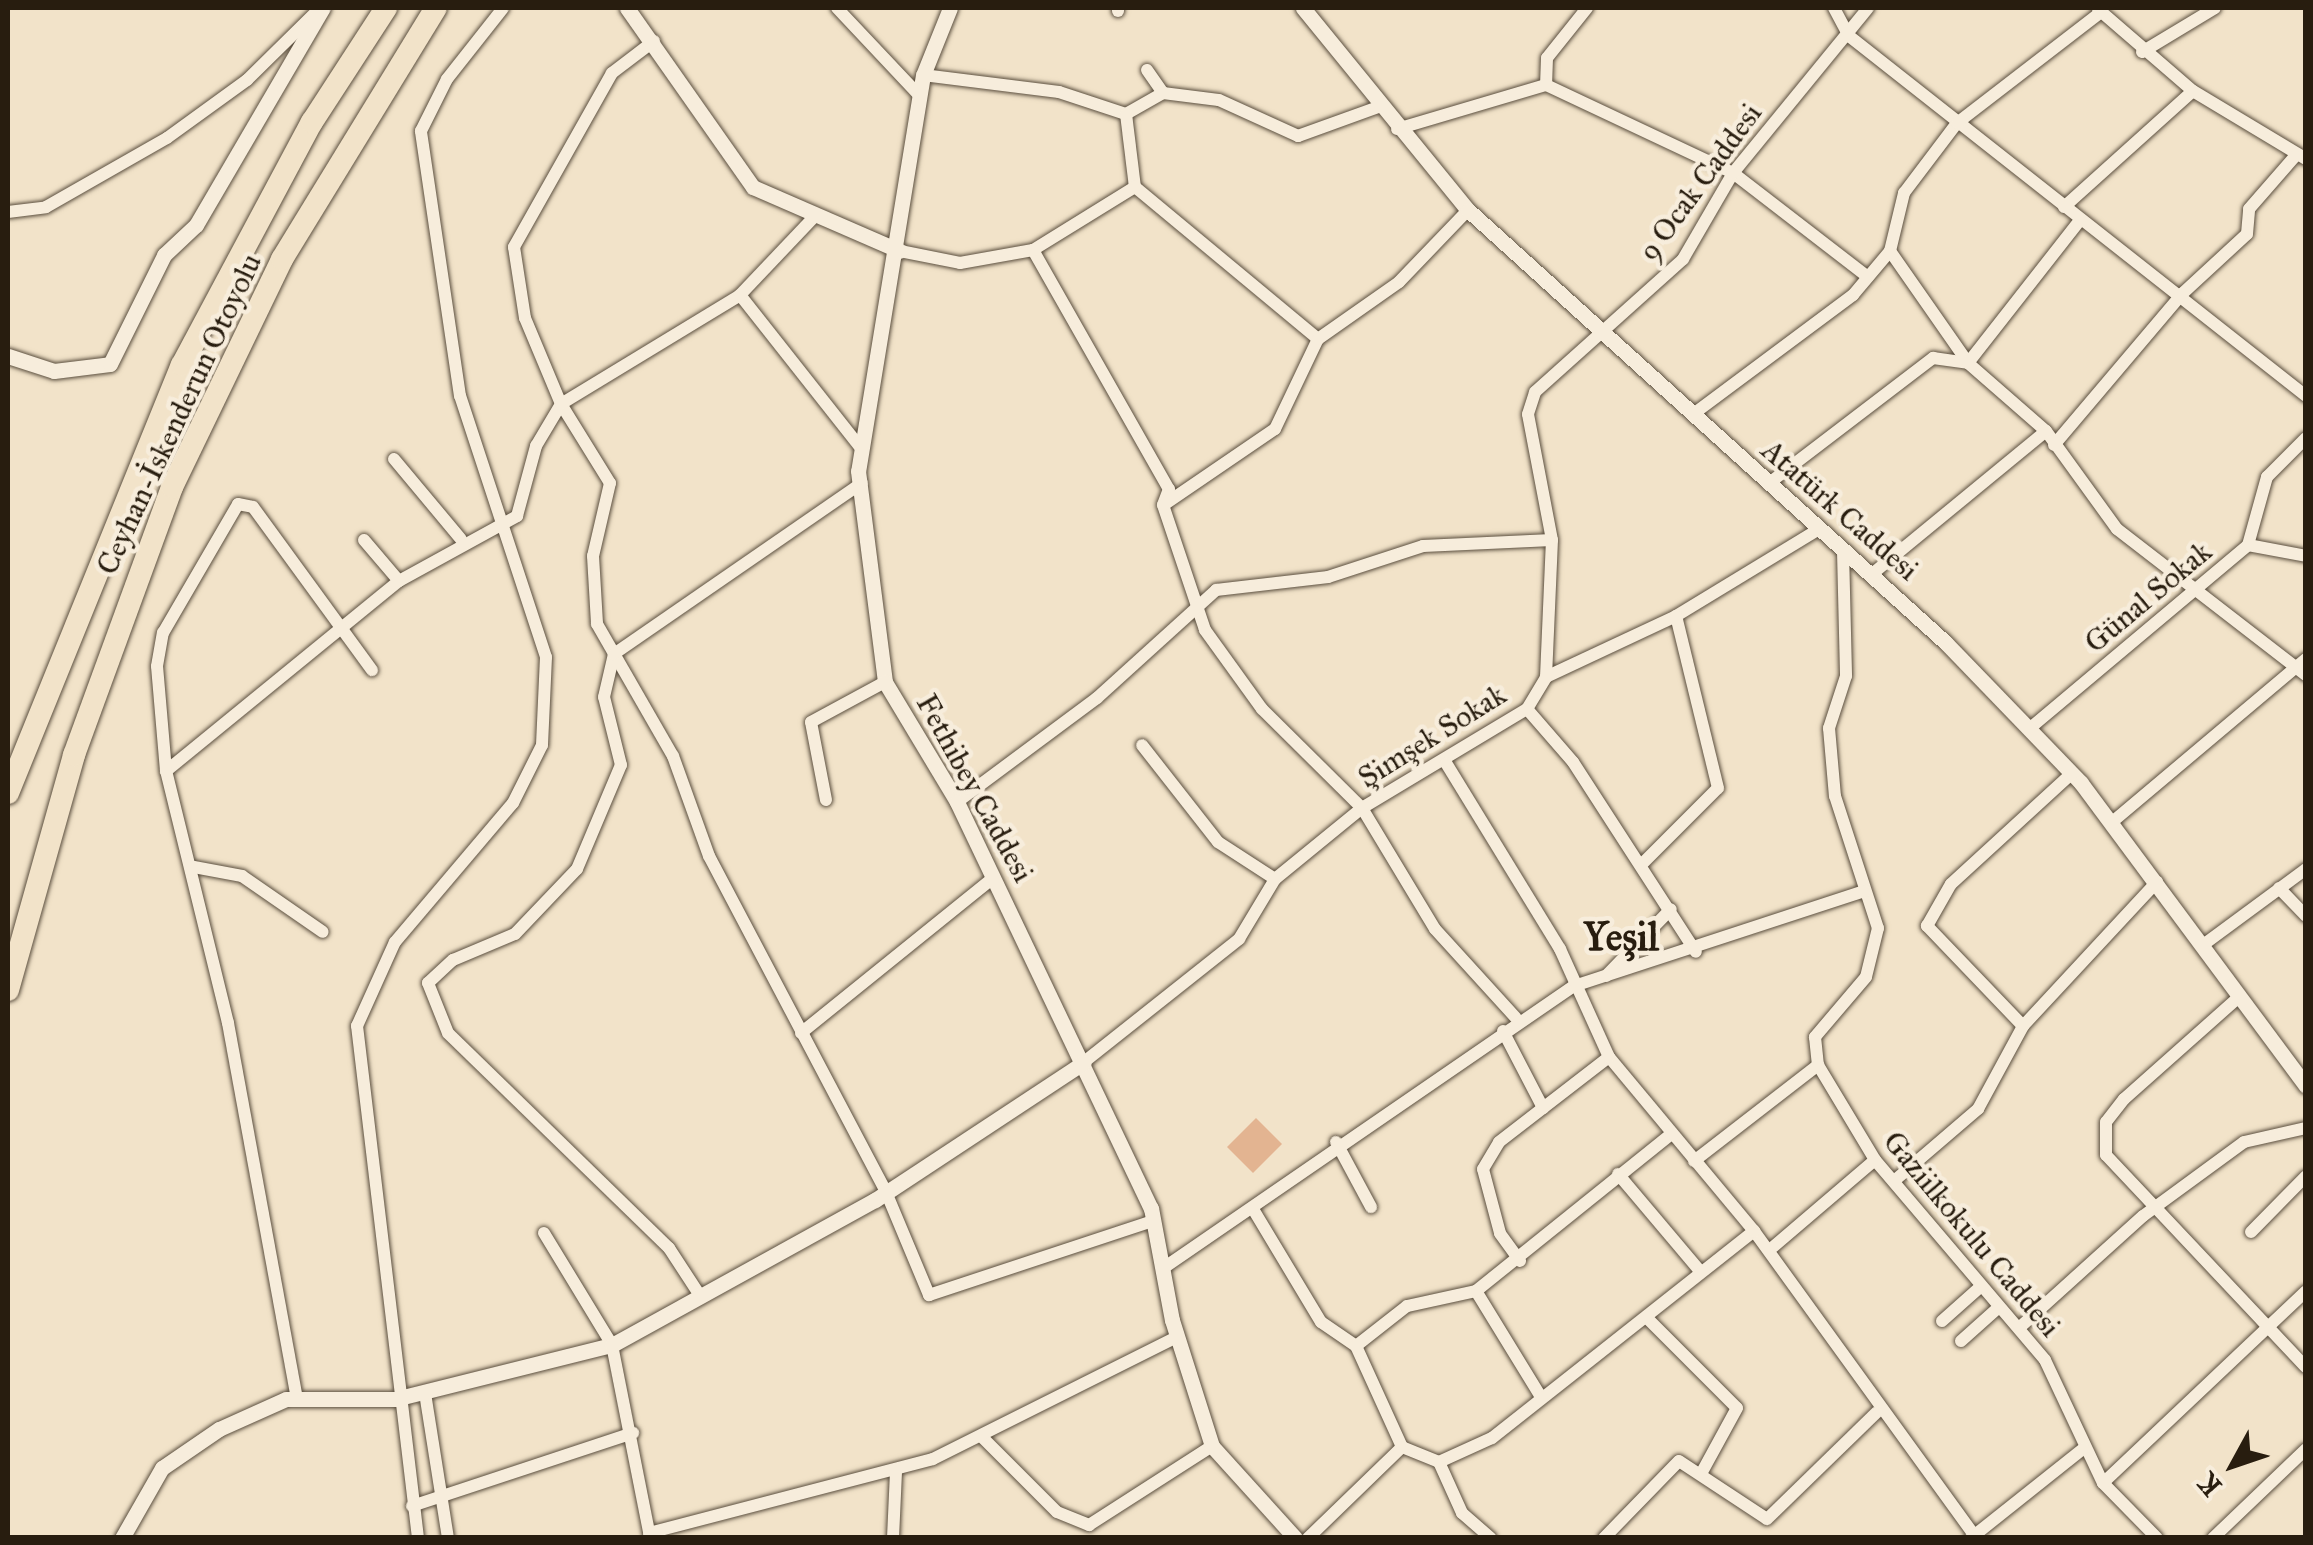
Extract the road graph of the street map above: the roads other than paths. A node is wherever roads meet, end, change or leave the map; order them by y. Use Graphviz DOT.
graph roads {
  1 [pos="322,8"];
  2 [pos="386,8"];
  3 [pos="436,8"];
  4 [pos="503,8"];
  5 [pos="627,8"];
  6 [pos="837,8"];
  7 [pos="950,8"];
  8 [pos="1302,8"];
  9 [pos="1588,8"];
  10 [pos="1834,8"];
  11 [pos="1868,8"];
  12 [pos="2214,8"];
  13 [pos="2099,10"];
  14 [pos="1849,36"];
  15 [pos="654,41"];
  16 [pos="2142,52"];
  17 [pos="1147,70"];
  18 [pos="924,75"];
  19 [pos="1546,86"];
  20 [pos="2193,91"];
  21 [pos="1163,93"];
  22 [pos="921,97"];
  23 [pos="1378,107"];
  24 [pos="1126,114"];
  25 [pos="1957,124"];
  26 [pos="1398,129"];
  27 [pos="2301,157"];
  28 [pos="1733,173"];
  29 [pos="1134,186"];
  30 [pos="2064,206"];
  31 [pos="1468,210"];
  32 [pos="8,212"];
  33 [pos="816,215"];
  34 [pos="2080,220"];
  35 [pos="900,250"];
  36 [pos="1033,250"];
  37 [pos="1890,251"];
  38 [pos="1868,278"];
  39 [pos="2182,292"];
  40 [pos="740,295"];
  41 [pos="1604,334"];
  42 [pos="1318,339"];
  43 [pos="8,356"];
  44 [pos="1968,363"];
  45 [pos="2306,396"];
  46 [pos="561,404"];
  47 [pos="1692,416"];
  48 [pos="2046,432"];
  49 [pos="2306,438"];
  50 [pos="2054,445"];
  51 [pos="861,448"];
  52 [pos="394,459"];
  53 [pos="862,483"];
  54 [pos="1768,484"];
  55 [pos="1163,505"];
  56 [pos="506,520"];
  57 [pos="1819,529"];
  58 [pos="461,539"];
  59 [pos="364,540"];
  60 [pos="1552,540"];
  61 [pos="2248,546"];
  62 [pos="1843,551"];
  63 [pos="2306,556"];
  64 [pos="1872,574"];
  65 [pos="398,582"];
  66 [pos="2195,593"];
  67 [pos="1193,608"];
  68 [pos="1676,616"];
  69 [pos="342,628"];
  70 [pos="614,654"];
  71 [pos="2302,667"];
  72 [pos="372,670"];
  73 [pos="1546,676"];
  74 [pos="885,682"];
  75 [pos="1526,709"];
  76 [pos="2029,728"];
  77 [pos="1142,745"];
  78 [pos="1446,763"];
  79 [pos="166,771"];
  80 [pos="2072,774"];
  81 [pos="8,793"];
  82 [pos="826,800"];
  83 [pos="956,802"];
  84 [pos="1362,808"];
  85 [pos="2111,823"];
  86 [pos="1642,864"];
  87 [pos="194,867"];
  88 [pos="2306,870"];
  89 [pos="994,877"];
  90 [pos="1275,878"];
  91 [pos="2157,882"];
  92 [pos="2279,888"];
  93 [pos="1865,890"];
  94 [pos="1672,909"];
  95 [pos="2306,916"];
  96 [pos="324,932"];
  97 [pos="2203,945"];
  98 [pos="1696,952"];
  99 [pos="1604,978"];
  100 [pos="1574,986"];
  101 [pos="8,990"];
  102 [pos="2240,996"];
  103 [pos="1516,1018"];
  104 [pos="2023,1026"];
  105 [pos="1503,1031"];
  106 [pos="802,1033"];
  107 [pos="1609,1057"];
  108 [pos="1084,1062"];
  109 [pos="1818,1065"];
  110 [pos="2306,1086"];
  111 [pos="1543,1108"];
  112 [pos="2306,1128"];
  113 [pos="1670,1135"];
  114 [pos="1336,1142"];
  115 [pos="1875,1160"];
  116 [pos="1694,1161"];
  117 [pos="1618,1174"];
  118 [pos="2306,1176"];
  119 [pos="1894,1182"];
  120 [pos="886,1192"];
  121 [pos="1371,1207"];
  122 [pos="1252,1208"];
  123 [pos="2158,1209"];
  124 [pos="1154,1221"];
  125 [pos="1754,1231"];
  126 [pos="2251,1232"];
  127 [pos="544,1233"];
  128 [pos="1773,1246"];
  129 [pos="1520,1261"];
  130 [pos="1162,1269"];
  131 [pos="1700,1271"];
  132 [pos="1980,1288"];
  133 [pos="1476,1291"];
  134 [pos="2306,1292"];
  135 [pos="699,1294"];
  136 [pos="1999,1307"];
  137 [pos="1648,1320"];
  138 [pos="1942,1321"];
  139 [pos="2019,1328"];
  140 [pos="2268,1328"];
  141 [pos="1177,1337"];
  142 [pos="1960,1341"];
  143 [pos="612,1345"];
  144 [pos="1356,1346"];
  145 [pos="2306,1367"];
  146 [pos="425,1393"];
  147 [pos="1539,1394"];
  148 [pos="297,1399"];
  149 [pos="395,1399"];
  150 [pos="1877,1412"];
  151 [pos="633,1433"];
  152 [pos="982,1437"];
  153 [pos="1212,1446"];
  154 [pos="1402,1447"];
  155 [pos="2084,1448"];
  156 [pos="2306,1449"];
  157 [pos="1439,1462"];
  158 [pos="1703,1470"];
  159 [pos="896,1471"];
  160 [pos="2103,1483"];
  161 [pos="444,1496"];
  162 [pos="412,1506"];
  163 [pos="649,1535"];
  164 [pos="1973,1536"];
  165 [pos="122,1538"];
  166 [pos="418,1538"];
  167 [pos="448,1538"];
  168 [pos="894,1538"];
  169 [pos="1295,1538"];
  170 [pos="1308,1538"];
  171 [pos="1491,1538"];
  172 [pos="1604,1538"];
  173 [pos="2157,1538"];
  174 [pos="2214,1538"];
  1 -- 32 [label="street"];
  1 -- 43 [label="street"];
  2 -- 81 [label="highway, Ceyhan-İskenderun Otoyolu"];
  3 -- 101 [label="highway, Ceyhan-İskenderun Otoyolu"];
  4 -- 56 [label="street"];
  5 -- 15 [label="street"];
  6 -- 22 [label="street"];
  7 -- 18 [label="street, Fethibey Caddesi"];
  8 -- 23 [label="street, Atatürk Caddesi"];
  9 -- 19 [label="street"];
  10 -- 14 [label="street"];
  11 -- 14 [label="street, 9 Ocak Caddesi"];
  12 -- 16 [label="street"];
  13 -- 16 [label="street"];
  13 -- 25 [label="street"];
  14 -- 25 [label="street"];
  14 -- 28 [label="street, 9 Ocak Caddesi"];
  15 -- 33 [label="street"];
  15 -- 46 [label="street"];
  16 -- 20 [label="street"];
  17 -- 21 [label="street"];
  18 -- 22 [label="street, Fethibey Caddesi"];
  18 -- 24 [label="street"];
  19 -- 26 [label="street"];
  19 -- 28 [label="street"];
  20 -- 27 [label="street"];
  20 -- 30 [label="street"];
  21 -- 23 [label="street"];
  21 -- 24 [label="street"];
  22 -- 35 [label="street, Fethibey Caddesi"];
  23 -- 26 [label="street, Atatürk Caddesi"];
  24 -- 29 [label="street"];
  25 -- 30 [label="street"];
  25 -- 37 [label="street"];
  26 -- 31 [label="street, Atatürk Caddesi"];
  27 -- 39 [label="street"];
  28 -- 38 [label="street"];
  28 -- 41 [label="street, 9 Ocak Caddesi"];
  29 -- 36 [label="street"];
  29 -- 42 [label="street"];
  30 -- 34 [label="street"];
  31 -- 41 [label="street, Atatürk Caddesi"];
  31 -- 42 [label="street"];
  33 -- 35 [label="street"];
  33 -- 40 [label="street"];
  34 -- 39 [label="street"];
  34 -- 44 [label="street"];
  35 -- 36 [label="street"];
  35 -- 51 [label="street, Fethibey Caddesi"];
  36 -- 55 [label="street"];
  37 -- 38 [label="street"];
  37 -- 44 [label="street"];
  38 -- 47 [label="street"];
  39 -- 45 [label="street"];
  39 -- 50 [label="street"];
  40 -- 46 [label="street"];
  40 -- 51 [label="street"];
  41 -- 47 [label="street, Atatürk Caddesi"];
  41 -- 60 [label="street, Şimşek Sokak"];
  42 -- 55 [label="street"];
  44 -- 48 [label="street"];
  44 -- 54 [label="street"];
  46 -- 56 [label="street"];
  46 -- 70 [label="street"];
  47 -- 54 [label="street, Atatürk Caddesi"];
  48 -- 50 [label="street"];
  48 -- 64 [label="street"];
  49 -- 61 [label="street, Günal Sokak"];
  50 -- 66 [label="street"];
  51 -- 53 [label="street, Fethibey Caddesi"];
  52 -- 58 [label="street"];
  53 -- 70 [label="street"];
  53 -- 74 [label="street, Fethibey Caddesi"];
  54 -- 57 [label="street, Atatürk Caddesi"];
  55 -- 67 [label="street"];
  56 -- 58 [label="street"];
  56 -- 149 [label="street"];
  57 -- 62 [label="street, Atatürk Caddesi"];
  57 -- 68 [label="street"];
  58 -- 65 [label="street"];
  59 -- 65 [label="street"];
  60 -- 67 [label="street"];
  60 -- 73 [label="street, Şimşek Sokak"];
  61 -- 63 [label="street"];
  61 -- 66 [label="street, Günal Sokak"];
  62 -- 64 [label="street, Atatürk Caddesi"];
  62 -- 93 [label="street"];
  64 -- 76 [label="street, Atatürk Caddesi"];
  65 -- 69 [label="street"];
  66 -- 71 [label="street"];
  66 -- 76 [label="street, Günal Sokak"];
  67 -- 83 [label="street"];
  67 -- 84 [label="street"];
  68 -- 73 [label="street"];
  68 -- 86 [label="street"];
  69 -- 72 [label="street"];
  69 -- 79 [label="street"];
  69 -- 79 [label="street"];
  70 -- 106 [label="street"];
  70 -- 135 [label="street"];
  71 -- 85 [label="street"];
  73 -- 75 [label="street, Şimşek Sokak"];
  74 -- 82 [label="street"];
  74 -- 83 [label="street, Fethibey Caddesi"];
  75 -- 78 [label="street, Şimşek Sokak"];
  75 -- 86 [label="street"];
  76 -- 80 [label="street, Atatürk Caddesi"];
  77 -- 90 [label="street"];
  78 -- 84 [label="street, Şimşek Sokak"];
  78 -- 100 [label="street"];
  79 -- 87 [label="street"];
  80 -- 85 [label="street, Atatürk Caddesi"];
  80 -- 104 [label="street"];
  83 -- 89 [label="street, Fethibey Caddesi"];
  84 -- 90 [label="street, Şimşek Sokak"];
  84 -- 103 [label="street"];
  85 -- 91 [label="street, Atatürk Caddesi"];
  86 -- 94 [label="street"];
  87 -- 96 [label="street"];
  87 -- 148 [label="street"];
  88 -- 92 [label="street"];
  89 -- 106 [label="street"];
  89 -- 108 [label="street, Fethibey Caddesi"];
  90 -- 108 [label="street"];
  91 -- 97 [label="street, Atatürk Caddesi"];
  91 -- 104 [label="street"];
  92 -- 95 [label="street"];
  92 -- 97 [label="street"];
  93 -- 98 [label="street"];
  93 -- 109 [label="street"];
  94 -- 98 [label="street"];
  94 -- 99 [label="street"];
  97 -- 102 [label="street, Atatürk Caddesi"];
  98 -- 99 [label="street"];
  99 -- 100 [label="street"];
  100 -- 103 [label="street"];
  100 -- 107 [label="street"];
  102 -- 110 [label="street, Atatürk Caddesi"];
  102 -- 123 [label="street"];
  103 -- 105 [label="street"];
  104 -- 119 [label="street"];
  105 -- 111 [label="street"];
  105 -- 114 [label="street"];
  106 -- 120 [label="street"];
  107 -- 111 [label="street"];
  107 -- 113 [label="street"];
  108 -- 120 [label="street"];
  108 -- 124 [label="street, Fethibey Caddesi"];
  109 -- 115 [label="street, Gaziilkokulu Caddesi"];
  109 -- 116 [label="street"];
  111 -- 129 [label="street"];
  112 -- 123 [label="street"];
  113 -- 116 [label="street"];
  113 -- 117 [label="street"];
  114 -- 121 [label="street"];
  114 -- 122 [label="street"];
  115 -- 119 [label="street, Gaziilkokulu Caddesi"];
  115 -- 128 [label="street"];
  116 -- 125 [label="street"];
  117 -- 129 [label="street"];
  117 -- 131 [label="street"];
  118 -- 126 [label="street"];
  119 -- 132 [label="street, Gaziilkokulu Caddesi"];
  120 -- 124 [label="street"];
  120 -- 135 [label="street"];
  122 -- 130 [label="street"];
  122 -- 144 [label="street"];
  123 -- 139 [label="street"];
  123 -- 140 [label="street"];
  124 -- 130 [label="street, Fethibey Caddesi"];
  125 -- 128 [label="street"];
  125 -- 131 [label="street"];
  127 -- 143 [label="street"];
  128 -- 150 [label="street"];
  129 -- 133 [label="street"];
  130 -- 141 [label="street, Fethibey Caddesi"];
  131 -- 137 [label="street"];
  132 -- 136 [label="street, Gaziilkokulu Caddesi"];
  132 -- 138 [label="street"];
  133 -- 144 [label="street"];
  133 -- 147 [label="street"];
  134 -- 140 [label="street"];
  135 -- 143 [label="street"];
  136 -- 139 [label="street, Gaziilkokulu Caddesi"];
  136 -- 142 [label="street"];
  137 -- 147 [label="street"];
  137 -- 158 [label="street"];
  139 -- 155 [label="street, Gaziilkokulu Caddesi"];
  140 -- 145 [label="street"];
  140 -- 160 [label="street"];
  141 -- 152 [label="street"];
  141 -- 153 [label="street, Fethibey Caddesi"];
  143 -- 146 [label="street"];
  143 -- 151 [label="street"];
  144 -- 154 [label="street"];
  146 -- 149 [label="street"];
  146 -- 161 [label="street"];
  147 -- 157 [label="street"];
  148 -- 149 [label="street"];
  148 -- 165 [label="street"];
  149 -- 162 [label="street"];
  150 -- 158 [label="street"];
  150 -- 164 [label="street"];
  151 -- 161 [label="street"];
  151 -- 163 [label="street"];
  152 -- 153 [label="street"];
  152 -- 159 [label="street"];
  153 -- 169 [label="street, Fethibey Caddesi"];
  154 -- 157 [label="street"];
  154 -- 170 [label="street"];
  155 -- 160 [label="street, Gaziilkokulu Caddesi"];
  155 -- 164 [label="street"];
  156 -- 174 [label="street"];
  157 -- 171 [label="street"];
  158 -- 172 [label="street"];
  159 -- 163 [label="street"];
  159 -- 168 [label="street"];
  160 -- 173 [label="street, Gaziilkokulu Caddesi"];
  161 -- 162 [label="street"];
  161 -- 167 [label="street"];
  162 -- 166 [label="street"];
}
